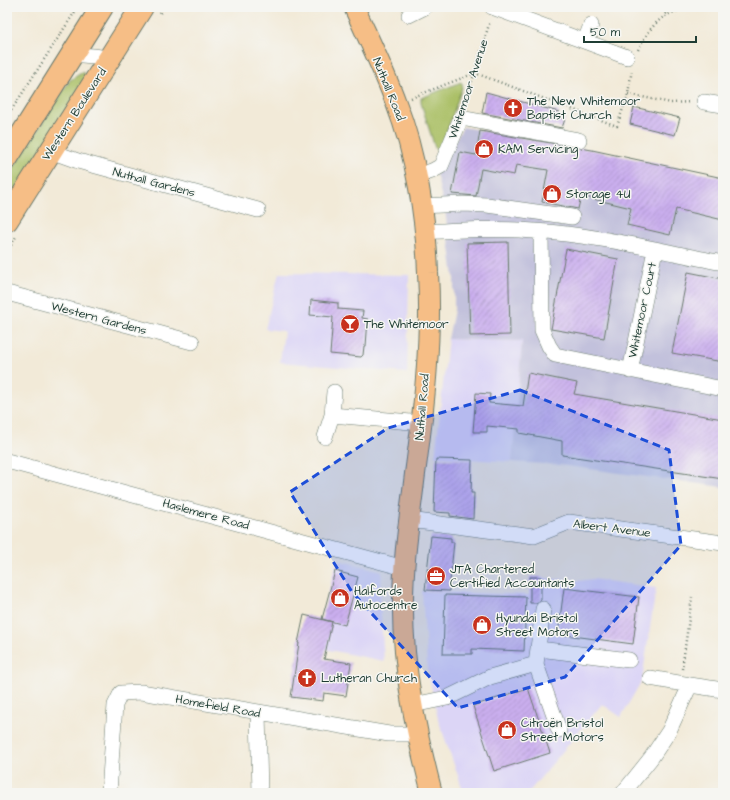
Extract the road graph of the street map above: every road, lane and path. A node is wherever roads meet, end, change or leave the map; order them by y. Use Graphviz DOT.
graph roads {
  1 [pos="78,7"];
  2 [pos="102,7"];
  3 [pos="142,7"];
  4 [pos="355,7"];
  5 [pos="424,7"];
  6 [pos="493,7"];
  7 [pos="671,7"];
  8 [pos="716,7"];
  9 [pos="697,8"];
  10 [pos="665,14"];
  11 [pos="409,15"];
  12 [pos="591,25"];
  13 [pos="585,41"];
  14 [pos="74,53"];
  15 [pos="632,59"];
  16 [pos="109,60"];
  17 [pos="474,73"];
  18 [pos="628,94"];
  19 [pos="704,102"];
  20 [pos="396,103"];
  21 [pos="723,105"];
  22 [pos="7,117"];
  23 [pos="461,118"];
  24 [pos="579,140"];
  25 [pos="50,151"];
  26 [pos="7,158"];
  27 [pos="416,176"];
  28 [pos="421,206"];
  29 [pos="258,210"];
  30 [pos="572,217"];
  31 [pos="7,220"];
  32 [pos="425,232"];
  33 [pos="541,232"];
  34 [pos="655,250"];
  35 [pos="723,263"];
  36 [pos="7,294"];
  37 [pos="192,342"];
  38 [pos="630,371"];
  39 [pos="723,389"];
  40 [pos="334,392"];
  41 [pos="332,415"];
  42 [pos="422,423"];
  43 [pos="325,437"];
  44 [pos="7,461"];
  45 [pos="409,520"];
  46 [pos="723,542"];
  47 [pos="404,568"];
  48 [pos="692,597"];
  49 [pos="543,609"];
  50 [pos="539,649"];
  51 [pos="629,660"];
  52 [pos="536,664"];
  53 [pos="650,678"];
  54 [pos="685,684"];
  55 [pos="723,690"];
  56 [pos="413,706"];
  57 [pos="258,713"];
  58 [pos="559,730"];
  59 [pos="416,734"];
  60 [pos="109,793"];
  61 [pos="260,793"];
  62 [pos="432,793"];
  63 [pos="624,793"];
  1 -- 22 [label="path"];
  2 -- 14 [label="highway"];
  3 -- 16 [label="highway, Western Boulevard"];
  4 -- 20 [label="main road, Nuthall Road"];
  5 -- 11 [label="street"];
  6 -- 13 [label="street"];
  6 -- 17 [label="path, Whitemoor Avenue"];
  7 -- 10 [label="path"];
  8 -- 9 [label="path"];
  9 -- 10 [label="path"];
  10 -- 15 [label="path"];
  12 -- 13 [label="street"];
  13 -- 15 [label="street"];
  14 -- 16 [label="street"];
  14 -- 26 [label="highway"];
  15 -- 18 [label="path"];
  16 -- 25 [label="highway, Western Boulevard"];
  17 -- 18 [label="path"];
  17 -- 20 [label="path"];
  17 -- 23 [label="path, Whitemoor Avenue"];
  18 -- 19 [label="path"];
  19 -- 21 [label="street"];
  20 -- 27 [label="main road, Nuthall Road"];
  23 -- 24 [label="street"];
  23 -- 27 [label="street, Whitemoor Avenue"];
  25 -- 29 [label="street, Nuthall Gardens"];
  25 -- 31 [label="highway, Western Boulevard"];
  27 -- 28 [label="main road, Nuthall Road"];
  28 -- 30 [label="street"];
  28 -- 32 [label="main road, Nuthall Road"];
  32 -- 33 [label="street, Whitemoor Court"];
  32 -- 42 [label="main road, Nuthall Road"];
  33 -- 34 [label="street, Whitemoor Court"];
  33 -- 38 [label="street, Whitemoor Court"];
  34 -- 35 [label="street, Whitemoor Court"];
  34 -- 38 [label="street, Whitemoor Court"];
  36 -- 37 [label="street, Western Gardens"];
  38 -- 39 [label="street, Whitemoor Court"];
  40 -- 41 [label="street"];
  41 -- 42 [label="street"];
  41 -- 43 [label="street"];
  42 -- 45 [label="main road, Nuthall Road"];
  44 -- 47 [label="street, Haslemere Road"];
  45 -- 46 [label="street, Albert Avenue"];
  45 -- 47 [label="main road, Nuthall Road"];
  47 -- 56 [label="main road, Nuthall Road"];
  48 -- 54 [label="path"];
  49 -- 50 [label="street"];
  50 -- 51 [label="street"];
  50 -- 52 [label="street"];
  52 -- 56 [label="street"];
  52 -- 58 [label="street"];
  53 -- 54 [label="street"];
  54 -- 55 [label="street"];
  54 -- 63 [label="street"];
  56 -- 59 [label="main road, Nuthall Road"];
  57 -- 59 [label="street, Homefield Road"];
  57 -- 60 [label="street, Homefield Road"];
  57 -- 61 [label="street"];
  59 -- 62 [label="main road, Nuthall Road"];
}
